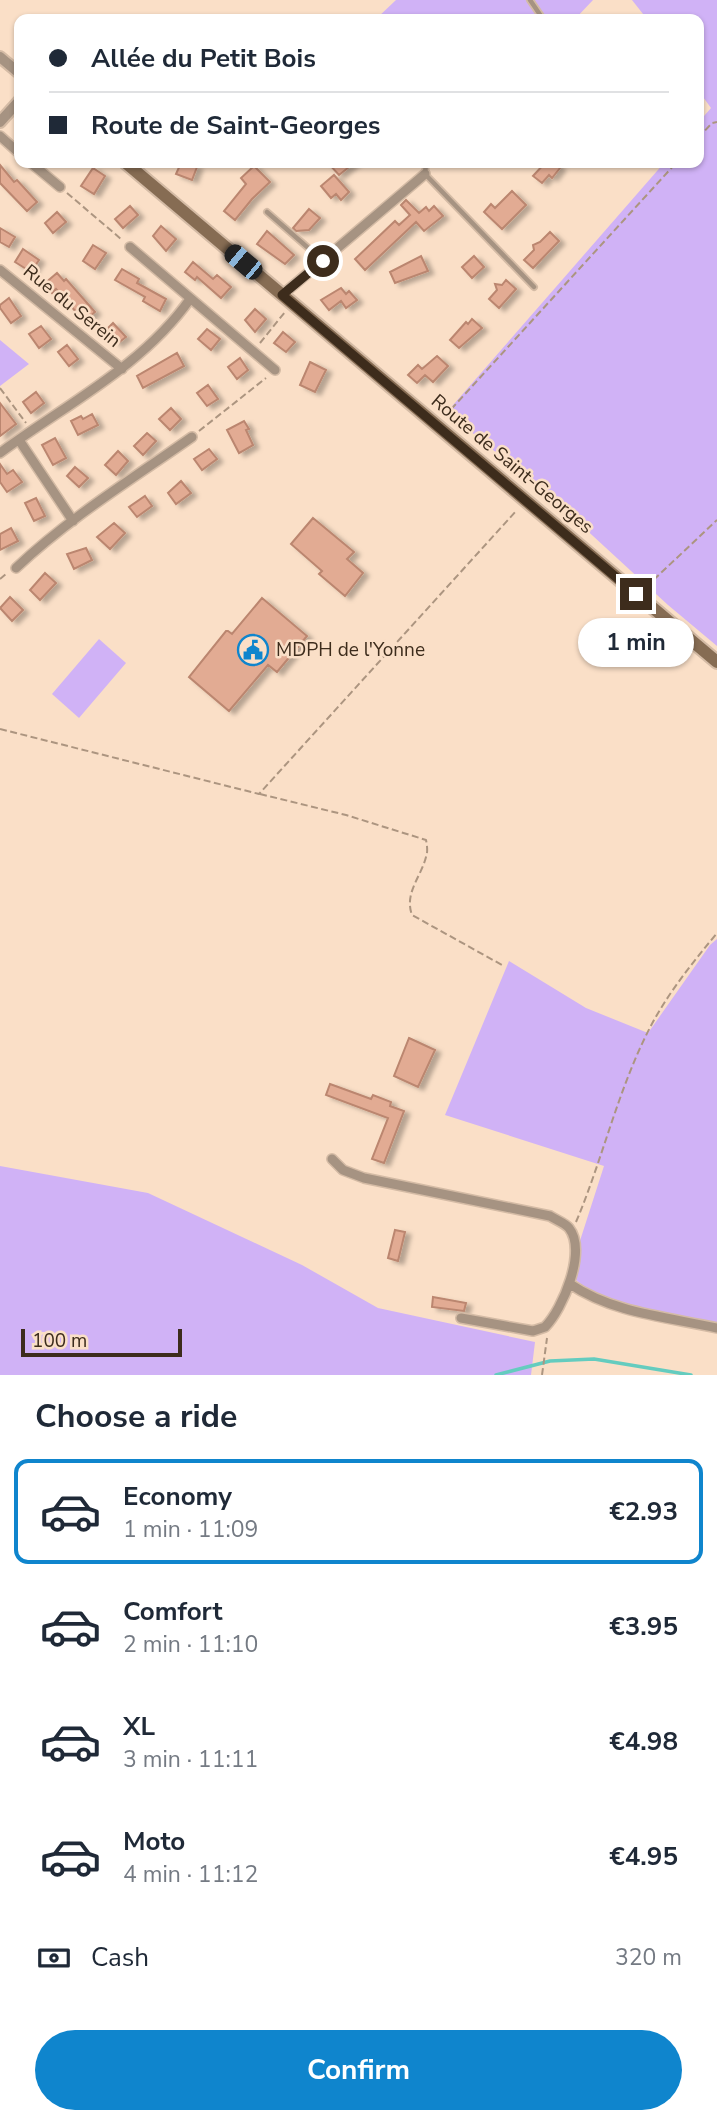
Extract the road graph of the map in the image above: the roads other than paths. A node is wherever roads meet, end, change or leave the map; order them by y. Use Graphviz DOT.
graph roads {
  1 [pos="0,57"];
  2 [pos="14,69"];
  3 [pos="14,107"];
  4 [pos="0,122"];
  5 [pos="0,136"];
  6 [pos="14,149"];
  7 [pos="37,168"];
  8 [pos="132,168"];
  9 [pos="426,168"];
  10 [pos="425,174"];
  11 [pos="60,187"];
  12 [pos="267,212"];
  13 [pos="130,247"];
  14 [pos="323,261"];
  15 [pos="0,270"];
  16 [pos="534,287"];
  17 [pos="190,299"];
  18 [pos="287,299"];
  19 [pos="122,369"];
  20 [pos="275,370"];
  21 [pos="192,437"];
  22 [pos="19,440"];
  23 [pos="0,453"];
  24 [pos="73,520"];
  25 [pos="16,568"];
  26 [pos="717,662"];
  27 [pos="332,1159"];
  28 [pos="570,1284"];
  29 [pos="461,1318"];
  30 [pos="717,1328"];
  1 -- 2 [label="street"];
  3 -- 4 [label="street"];
  5 -- 6 [label="street"];
  7 -- 11 [label="street"];
  8 -- 18 [label="main road, Route de Saint-Georges"];
  9 -- 10 [label="lane"];
  10 -- 14 [label="street"];
  10 -- 16 [label="lane"];
  12 -- 14 [label="lane"];
  13 -- 17 [label="street"];
  14 -- 18 [label="street"];
  15 -- 19 [label="street, Rue du Serein"];
  17 -- 19 [label="street"];
  17 -- 20 [label="street"];
  18 -- 26 [label="main road, Route de Saint-Georges"];
  19 -- 22 [label="street"];
  21 -- 24 [label="street"];
  22 -- 23 [label="street"];
  22 -- 24 [label="street"];
  24 -- 25 [label="street"];
  27 -- 28 [label="street"];
  28 -- 29 [label="street"];
  28 -- 30 [label="street"];
}
